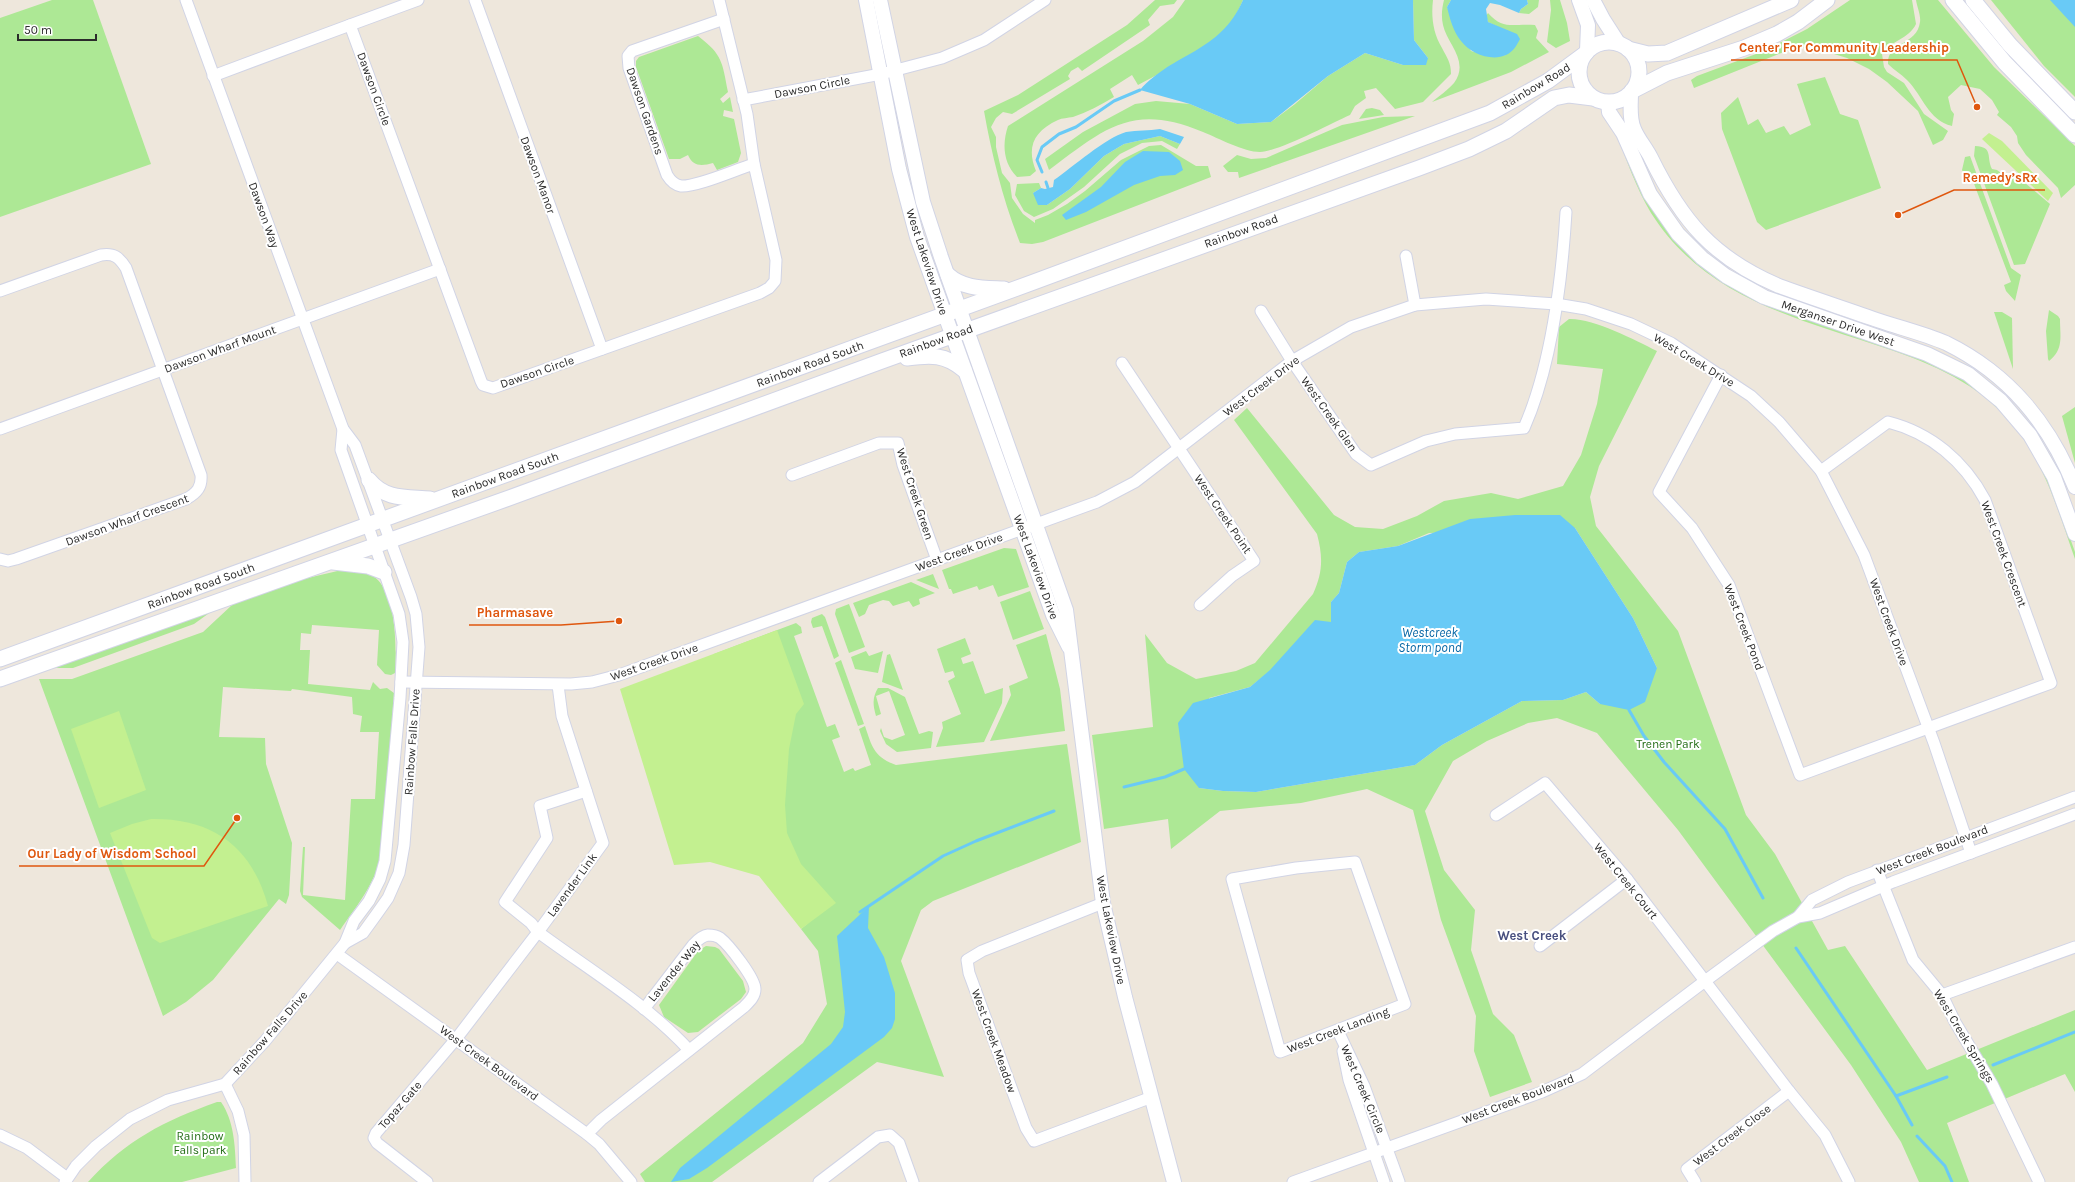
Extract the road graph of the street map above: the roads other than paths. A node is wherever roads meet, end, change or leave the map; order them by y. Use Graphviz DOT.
graph roads {
  1 [pos="186,0"];
  2 [pos="418,0"];
  3 [pos="475,0"];
  4 [pos="719,0"];
  5 [pos="866,0"];
  6 [pos="880,0"];
  7 [pos="1579,0"];
  8 [pos="1593,0"];
  9 [pos="1791,0"];
  10 [pos="1827,0"];
  11 [pos="1953,0"];
  12 [pos="1973,0"];
  13 [pos="1042,1"];
  14 [pos="724,19"];
  15 [pos="350,25"];
  16 [pos="1623,46"];
  17 [pos="1586,52"];
  18 [pos="888,72"];
  19 [pos="213,76"];
  20 [pos="1632,92"];
  21 [pos="1594,98"];
  22 [pos="743,100"];
  23 [pos="1608,102"];
  24 [pos="2075,112"];
  25 [pos="2075,135"];
  26 [pos="754,164"];
  27 [pos="1566,212"];
  28 [pos="1406,256"];
  29 [pos="1734,263"];
  30 [pos="440,269"];
  31 [pos="948,275"];
  32 [pos="1726,276"];
  33 [pos="1011,290"];
  34 [pos="0,292"];
  35 [pos="1556,304"];
  36 [pos="1415,305"];
  37 [pos="960,308"];
  38 [pos="1261,311"];
  39 [pos="944,314"];
  40 [pos="1861,314"];
  41 [pos="302,320"];
  42 [pos="968,330"];
  43 [pos="1856,330"];
  44 [pos="952,336"];
  45 [pos="602,349"];
  46 [pos="882,361"];
  47 [pos="1292,361"];
  48 [pos="1122,363"];
  49 [pos="163,370"];
  50 [pos="964,370"];
  51 [pos="1721,375"];
  52 [pos="2014,390"];
  53 [pos="2001,401"];
  54 [pos="0,429"];
  55 [pos="343,429"];
  56 [pos="1179,448"];
  57 [pos="1821,471"];
  58 [pos="792,475"];
  59 [pos="369,480"];
  60 [pos="2075,487"];
  61 [pos="437,500"];
  62 [pos="385,522"];
  63 [pos="1036,524"];
  64 [pos="369,528"];
  65 [pos="1022,529"];
  66 [pos="2075,534"];
  67 [pos="391,540"];
  68 [pos="375,545"];
  69 [pos="0,559"];
  70 [pos="936,560"];
  71 [pos="328,562"];
  72 [pos="384,572"];
  73 [pos="1200,605"];
  74 [pos="1070,650"];
  75 [pos="0,660"];
  76 [pos="0,679"];
  77 [pos="401,682"];
  78 [pos="416,683"];
  79 [pos="558,685"];
  80 [pos="1929,728"];
  81 [pos="586,791"];
  82 [pos="2075,797"];
  83 [pos="2075,814"];
  84 [pos="1496,815"];
  85 [pos="1965,837"];
  86 [pos="1971,853"];
  87 [pos="1877,870"];
  88 [pos="1627,879"];
  89 [pos="1883,886"];
  90 [pos="1103,903"];
  91 [pos="1798,917"];
  92 [pos="538,932"];
  93 [pos="345,943"];
  94 [pos="1540,946"];
  95 [pos="2075,947"];
  96 [pos="337,954"];
  97 [pos="1705,980"];
  98 [pos="1942,995"];
  99 [pos="644,1009"];
  100 [pos="1338,1031"];
  101 [pos="456,1039"];
  102 [pos="689,1050"];
  103 [pos="225,1084"];
  104 [pos="1789,1091"];
  105 [pos="1152,1097"];
  106 [pos="587,1134"];
  107 [pos="0,1135"];
  108 [pos="1387,1147"];
  109 [pos="1373,1152"];
  110 [pos="66,1180"];
  111 [pos="245,1182"];
  112 [pos="427,1182"];
  113 [pos="631,1182"];
  114 [pos="818,1182"];
  115 [pos="913,1182"];
  116 [pos="1174,1182"];
  117 [pos="1293,1182"];
  118 [pos="1384,1182"];
  119 [pos="1399,1182"];
  120 [pos="1695,1182"];
  121 [pos="1849,1182"];
  122 [pos="2038,1182"];
  1 -- 19 [label="street, Dawson Way"];
  2 -- 15 [label="street"];
  3 -- 45 [label="street, Dawson Manor"];
  4 -- 14 [label="street, Dawson Circle"];
  5 -- 18 [label="street, West Lakeview Drive"];
  6 -- 18 [label="street, West Lakeview Drive"];
  7 -- 17 [label="street"];
  8 -- 16 [label="street"];
  9 -- 16 [label="main road"];
  10 -- 20 [label="main road"];
  11 -- 25 [label="main road"];
  12 -- 24 [label="main road"];
  13 -- 18 [label="street, Dawson Circle"];
  14 -- 22 [label="street, Dawson Circle"];
  14 -- 26 [label="street, Dawson Gardens"];
  15 -- 19 [label="street"];
  15 -- 30 [label="street, Dawson Circle"];
  16 -- 17 [label="main road"];
  16 -- 20 [label="main road"];
  17 -- 21 [label="main road"];
  17 -- 33 [label="main road, Rainbow Road"];
  18 -- 22 [label="street, Dawson Circle"];
  18 -- 31 [label="street, West Lakeview Drive"];
  18 -- 39 [label="street, West Lakeview Drive"];
  19 -- 41 [label="street, Dawson Way"];
  20 -- 23 [label="main road"];
  20 -- 29 [label="street, Merganser Drive West"];
  21 -- 23 [label="main road"];
  21 -- 42 [label="main road, Rainbow Road"];
  22 -- 26 [label="street, Dawson Circle"];
  23 -- 32 [label="street, Merganser Drive West"];
  26 -- 45 [label="street, Dawson Circle"];
  27 -- 35 [label="street"];
  28 -- 36 [label="street"];
  29 -- 32 [label="street"];
  29 -- 40 [label="street, Merganser Drive West"];
  30 -- 41 [label="street, Dawson Wharf Mount"];
  30 -- 45 [label="street, Dawson Circle"];
  31 -- 33 [label="main road"];
  31 -- 37 [label="street, West Lakeview Drive"];
  32 -- 43 [label="street, Merganser Drive West"];
  33 -- 37 [label="main road, Rainbow Road South"];
  34 -- 49 [label="street, Dawson Wharf Crescent"];
  35 -- 36 [label="street, West Creek Drive"];
  35 -- 47 [label="street, West Creek Glen"];
  35 -- 51 [label="street, West Creek Drive"];
  36 -- 47 [label="street, West Creek Drive"];
  37 -- 39 [label="main road, Rainbow Road South"];
  37 -- 42 [label="street, West Lakeview Drive"];
  38 -- 47 [label="street"];
  39 -- 44 [label="street, West Lakeview Drive"];
  39 -- 61 [label="main road, Rainbow Road South"];
  40 -- 43 [label="street"];
  40 -- 52 [label="street, Merganser Drive West"];
  41 -- 49 [label="street, Dawson Wharf Mount"];
  41 -- 55 [label="street, Dawson Way"];
  42 -- 44 [label="main road, Rainbow Road"];
  42 -- 63 [label="street, West Lakeview Drive"];
  43 -- 53 [label="street, Merganser Drive West"];
  44 -- 46 [label="main road, Rainbow Road"];
  44 -- 50 [label="street, West Lakeview Drive"];
  46 -- 50 [label="main road"];
  46 -- 67 [label="main road, Rainbow Road South"];
  47 -- 56 [label="street, West Creek Drive"];
  48 -- 56 [label="street"];
  49 -- 54 [label="street, Dawson Wharf Mount"];
  49 -- 69 [label="street, Dawson Wharf Crescent"];
  50 -- 65 [label="street, West Lakeview Drive"];
  51 -- 57 [label="street, West Creek Drive"];
  51 -- 80 [label="street, West Creek Pond"];
  52 -- 53 [label="street"];
  52 -- 60 [label="street, Merganser Drive West"];
  53 -- 66 [label="street, Merganser Drive West"];
  55 -- 59 [label="street, Dawson Way"];
  55 -- 64 [label="street, Dawson Way"];
  56 -- 63 [label="street, West Creek Drive"];
  56 -- 73 [label="street, West Creek Point"];
  57 -- 80 [label="street, West Creek Drive"];
  57 -- 80 [label="street, West Creek Crescent"];
  58 -- 70 [label="street, West Creek Green"];
  59 -- 61 [label="main road"];
  59 -- 62 [label="street, Dawson Way"];
  61 -- 62 [label="main road, Rainbow Road South"];
  62 -- 64 [label="main road, Rainbow Road South"];
  62 -- 67 [label="street, Rainbow Falls Drive"];
  63 -- 65 [label="street, West Creek Drive"];
  63 -- 74 [label="street, West Lakeview Drive"];
  64 -- 68 [label="street, Rainbow Falls Drive"];
  64 -- 75 [label="main road, Rainbow Road South"];
  65 -- 70 [label="street, West Creek Drive"];
  65 -- 74 [label="street, West Lakeview Drive"];
  67 -- 68 [label="main road, Rainbow Road South"];
  67 -- 78 [label="street, Rainbow Falls Drive"];
  68 -- 71 [label="main road, Rainbow Road South"];
  68 -- 72 [label="street, Rainbow Falls Drive"];
  70 -- 79 [label="street, West Creek Drive"];
  71 -- 72 [label="main road"];
  71 -- 76 [label="main road, Rainbow Road South"];
  72 -- 77 [label="street, Rainbow Falls Drive"];
  74 -- 90 [label="street, West Lakeview Drive"];
  77 -- 78 [label="street, West Creek Drive"];
  77 -- 93 [label="street, Rainbow Falls Drive"];
  78 -- 79 [label="street, West Creek Drive"];
  78 -- 93 [label="street, Rainbow Falls Drive"];
  79 -- 81 [label="street, Lavender Link"];
  80 -- 85 [label="street, West Creek Drive"];
  81 -- 92 [label="street, Lavender Link"];
  81 -- 92 [label="street, Lavender Way"];
  82 -- 85 [label="street, West Creek Boulevard"];
  83 -- 86 [label="street, West Creek Boulevard"];
  84 -- 88 [label="street, West Creek Court"];
  85 -- 86 [label="street, West Creek Drive"];
  85 -- 87 [label="street, West Creek Boulevard"];
  86 -- 89 [label="street, West Creek Boulevard"];
  87 -- 89 [label="street, West Creek Springs"];
  87 -- 91 [label="street, West Creek Boulevard"];
  88 -- 94 [label="street"];
  88 -- 97 [label="street, West Creek Court"];
  89 -- 91 [label="street, West Creek Boulevard"];
  89 -- 98 [label="street, West Creek Springs"];
  90 -- 105 [label="street, West Lakeview Drive"];
  90 -- 105 [label="street, West Creek Meadow"];
  91 -- 97 [label="street, West Creek Boulevard"];
  92 -- 99 [label="street, Lavender Way"];
  92 -- 101 [label="street, Lavender Link"];
  93 -- 96 [label="street, Rainbow Falls Drive"];
  95 -- 98 [label="street"];
  96 -- 101 [label="street, West Creek Boulevard"];
  96 -- 103 [label="street, Rainbow Falls Drive"];
  97 -- 104 [label="street"];
  97 -- 108 [label="street, West Creek Boulevard"];
  98 -- 122 [label="street, West Creek Springs"];
  99 -- 102 [label="street, Lavender Way"];
  99 -- 102 [label="street, Lavender Way"];
  100 -- 100 [label="street, West Creek Landing"];
  100 -- 108 [label="street, West Creek Circle"];
  100 -- 109 [label="street, West Creek Circle"];
  101 -- 106 [label="street, West Creek Boulevard"];
  101 -- 112 [label="street, Topaz Gate"];
  102 -- 106 [label="street, Lavender Way"];
  103 -- 110 [label="street, Rainbow Falls Drive"];
  103 -- 111 [label="street"];
  104 -- 120 [label="street, West Creek Close"];
  104 -- 121 [label="street"];
  105 -- 116 [label="street, West Lakeview Drive"];
  106 -- 113 [label="street, West Creek Boulevard"];
  107 -- 110 [label="street"];
  108 -- 109 [label="street, West Creek Boulevard"];
  108 -- 119 [label="street, West Creek Circle"];
  109 -- 117 [label="street, West Creek Boulevard"];
  109 -- 118 [label="street, West Creek Circle"];
  114 -- 115 [label="street"];
}
